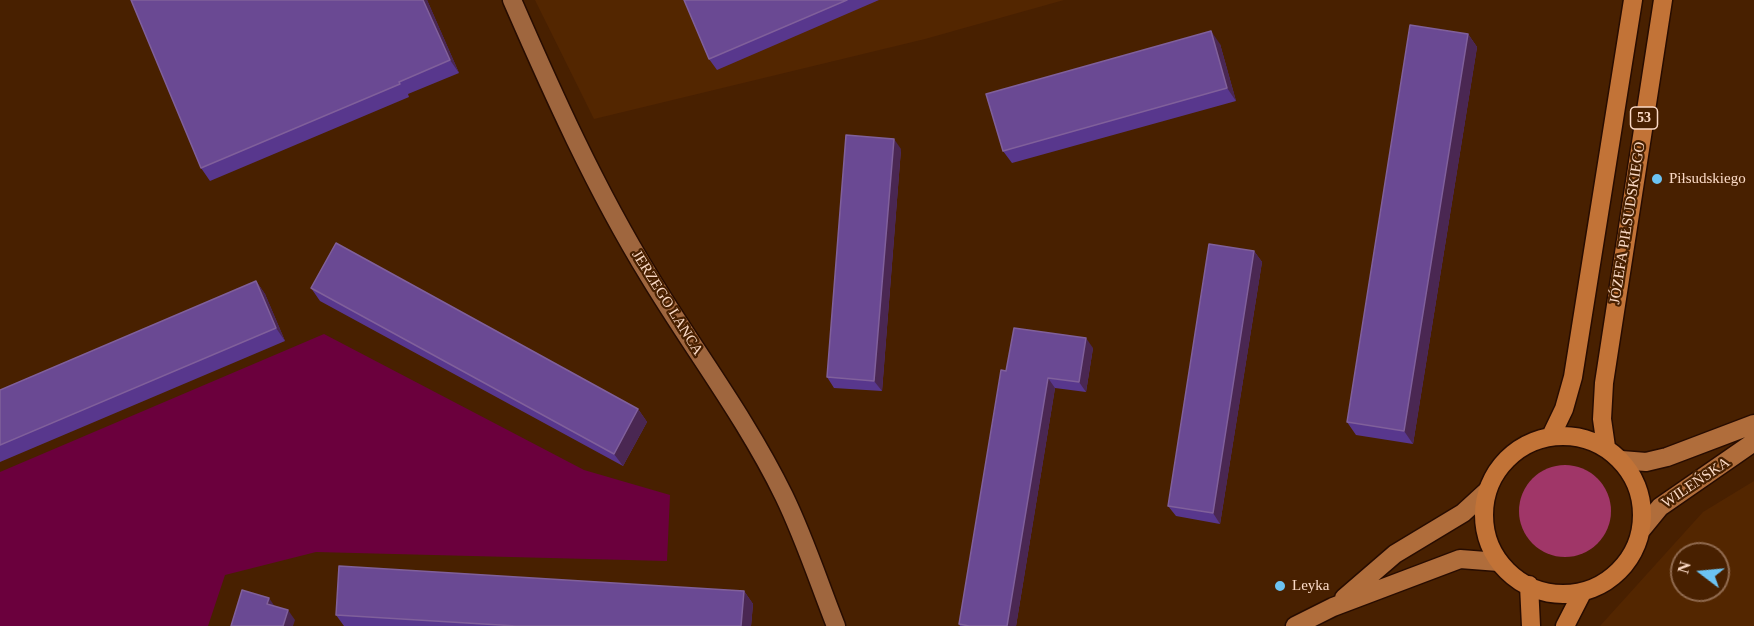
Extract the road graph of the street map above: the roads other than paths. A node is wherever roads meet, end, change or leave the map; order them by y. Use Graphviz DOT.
graph roads {
  1 [pos="512,0"];
  2 [pos="1632,0"];
  3 [pos="1663,0"];
  4 [pos="1754,424"];
  5 [pos="1551,436"];
  6 [pos="1754,442"];
  7 [pos="1606,447"];
  8 [pos="1621,460"];
  9 [pos="1487,491"];
  10 [pos="1642,528"];
  11 [pos="1499,562"];
  12 [pos="1529,585"];
  13 [pos="1581,593"];
  14 [pos="827,603"];
  15 [pos="1333,607"];
  16 [pos="828,626"];
  17 [pos="836,626"];
  18 [pos="1295,626"];
  19 [pos="1531,626"];
  20 [pos="1565,626"];
  1 -- 14 [label="street, JERZEGO LANCA"];
  2 -- 5 [label="main road, JÓZEFA PIŁSUDSKIEGO / 53"];
  3 -- 7 [label="main road, JÓZEFA PIŁSUDSKIEGO / 53"];
  4 -- 8 [label="street, WILEŃSKA"];
  5 -- 7 [label="main road"];
  5 -- 9 [label="main road"];
  6 -- 10 [label="street, WILEŃSKA"];
  7 -- 8 [label="main road"];
  8 -- 10 [label="main road"];
  9 -- 11 [label="main road"];
  9 -- 15 [label="street"];
  10 -- 13 [label="main road"];
  11 -- 12 [label="main road"];
  11 -- 15 [label="street"];
  12 -- 13 [label="main road"];
  12 -- 19 [label="main road"];
  13 -- 20 [label="main road"];
  14 -- 16 [label="street, JERZEGO LANCA"];
  14 -- 17 [label="street, JERZEGO LANCA"];
  15 -- 18 [label="street"];
}
